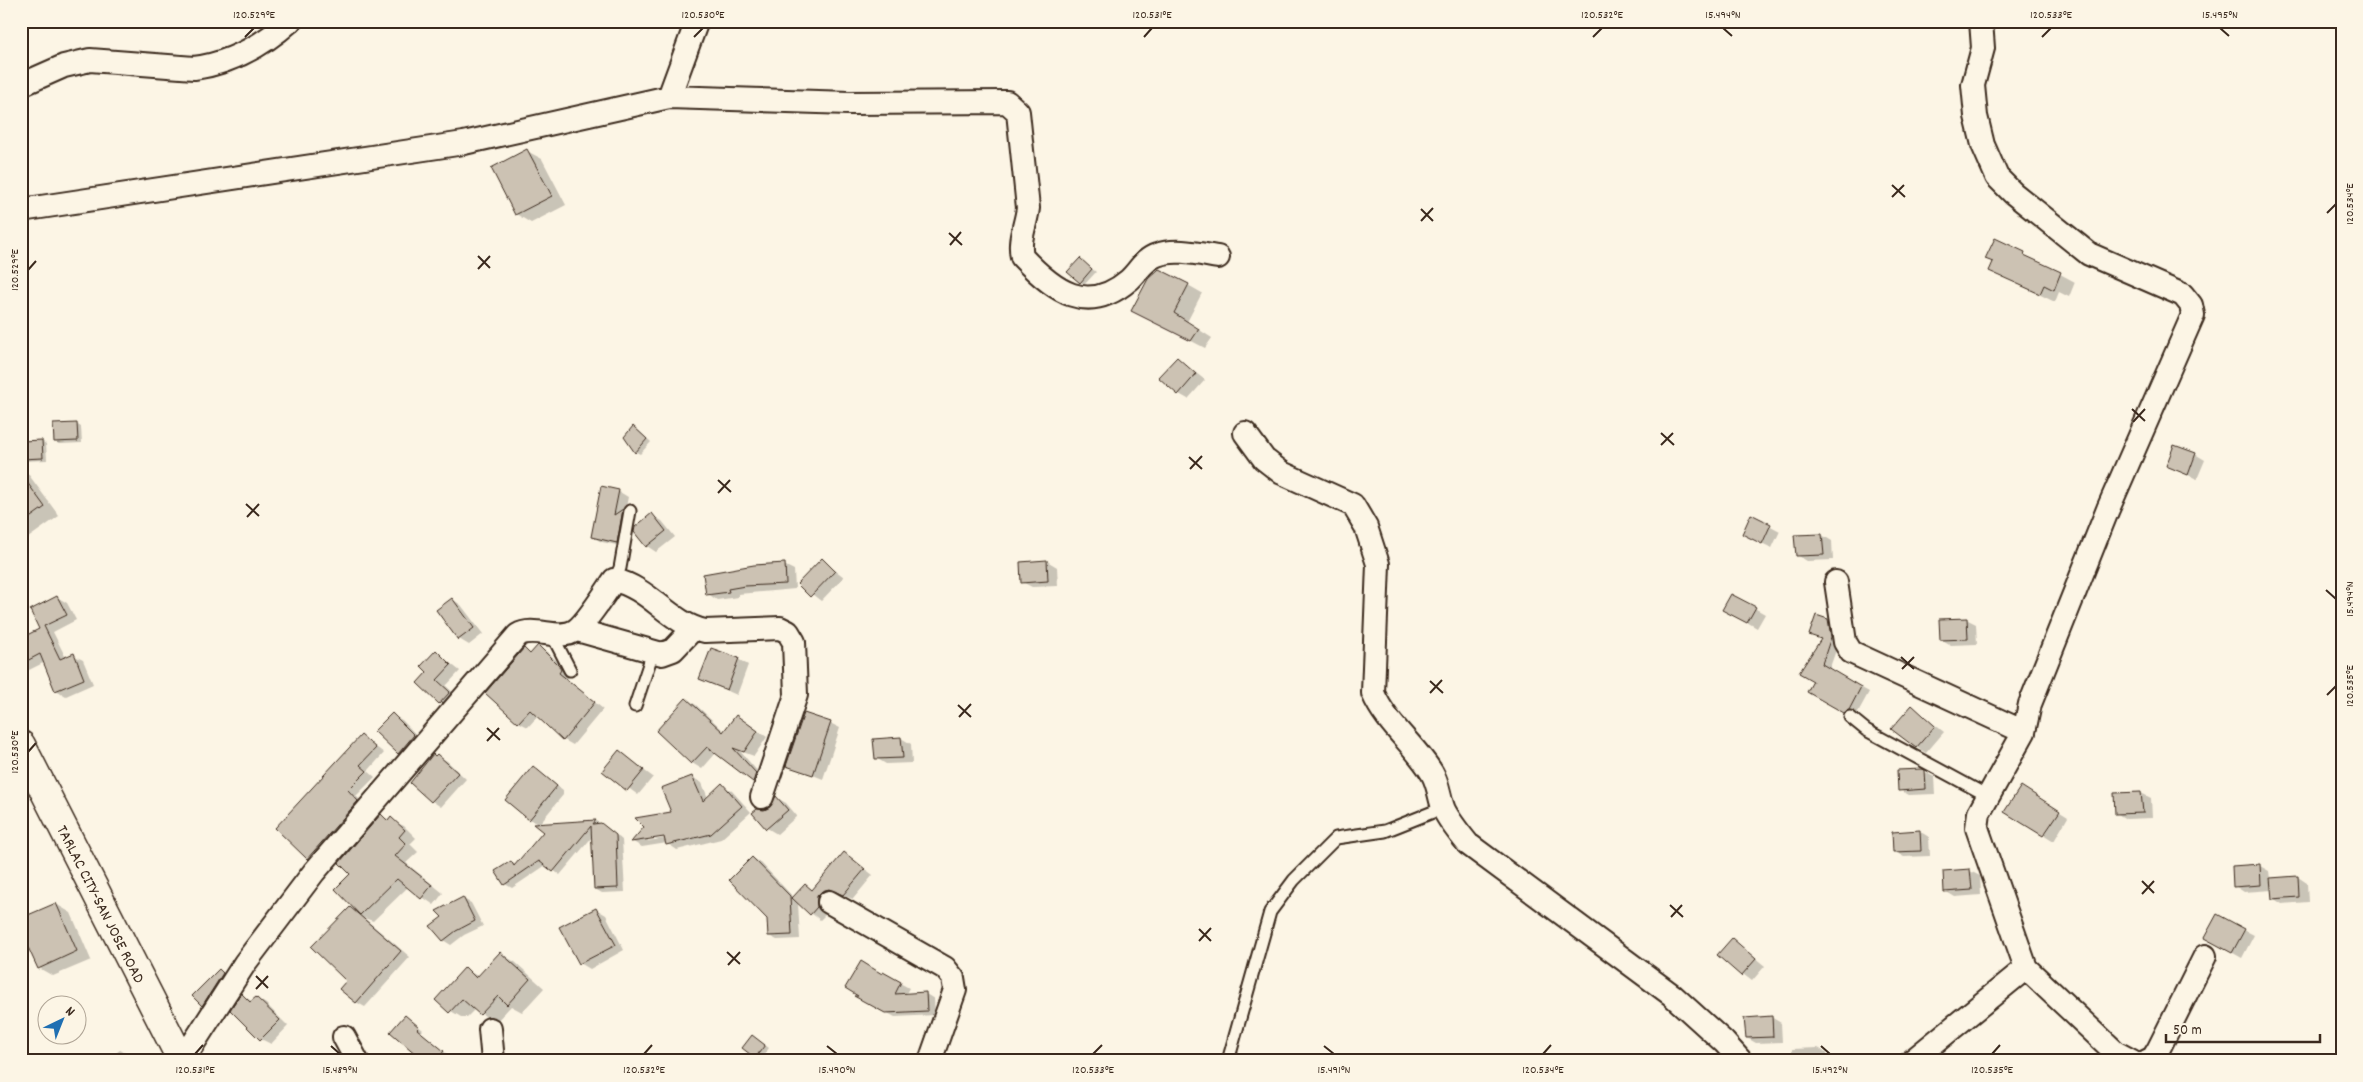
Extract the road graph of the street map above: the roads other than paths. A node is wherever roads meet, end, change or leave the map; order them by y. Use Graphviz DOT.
graph roads {
  1 [pos="290,21"];
  2 [pos="697,21"];
  3 [pos="1981,21"];
  4 [pos="21,85"];
  5 [pos="669,97"];
  6 [pos="21,210"];
  7 [pos="1218,256"];
  8 [pos="1246,433"];
  9 [pos="630,511"];
  10 [pos="614,580"];
  11 [pos="1836,582"];
  12 [pos="693,629"];
  13 [pos="577,630"];
  14 [pos="551,633"];
  15 [pos="652,652"];
  16 [pos="570,670"];
  17 [pos="635,706"];
  18 [pos="1850,717"];
  19 [pos="2024,732"];
  20 [pos="21,745"];
  21 [pos="1988,796"];
  22 [pos="762,797"];
  23 [pos="1444,808"];
  24 [pos="829,902"];
  25 [pos="2205,956"];
  26 [pos="2026,968"];
  27 [pos="490,1029"];
  28 [pos="344,1037"];
  29 [pos="2121,1058"];
  30 [pos="182,1061"];
  31 [pos="357,1061"];
  32 [pos="493,1061"];
  33 [pos="930,1061"];
  34 [pos="1228,1061"];
  35 [pos="1741,1061"];
  36 [pos="1912,1061"];
  37 [pos="2147,1061"];
  1 -- 4 [label="street"];
  2 -- 5 [label="street"];
  3 -- 19 [label="street"];
  5 -- 6 [label="street"];
  5 -- 7 [label="street"];
  8 -- 23 [label="street"];
  9 -- 10 [label="lane"];
  10 -- 12 [label="street"];
  10 -- 13 [label="street"];
  11 -- 19 [label="street"];
  12 -- 15 [label="street"];
  12 -- 22 [label="street"];
  13 -- 14 [label="street"];
  13 -- 15 [label="street"];
  14 -- 16 [label="lane"];
  14 -- 30 [label="street"];
  15 -- 17 [label="lane"];
  18 -- 21 [label="lane"];
  19 -- 21 [label="street"];
  20 -- 30 [label="main road, TARLAC CITY-SAN JOSE ROAD"];
  21 -- 26 [label="street"];
  23 -- 34 [label="lane"];
  23 -- 35 [label="street"];
  24 -- 33 [label="street"];
  25 -- 37 [label="street"];
  26 -- 29 [label="street"];
  26 -- 36 [label="street"];
  27 -- 32 [label="street"];
  28 -- 31 [label="street"];
}
